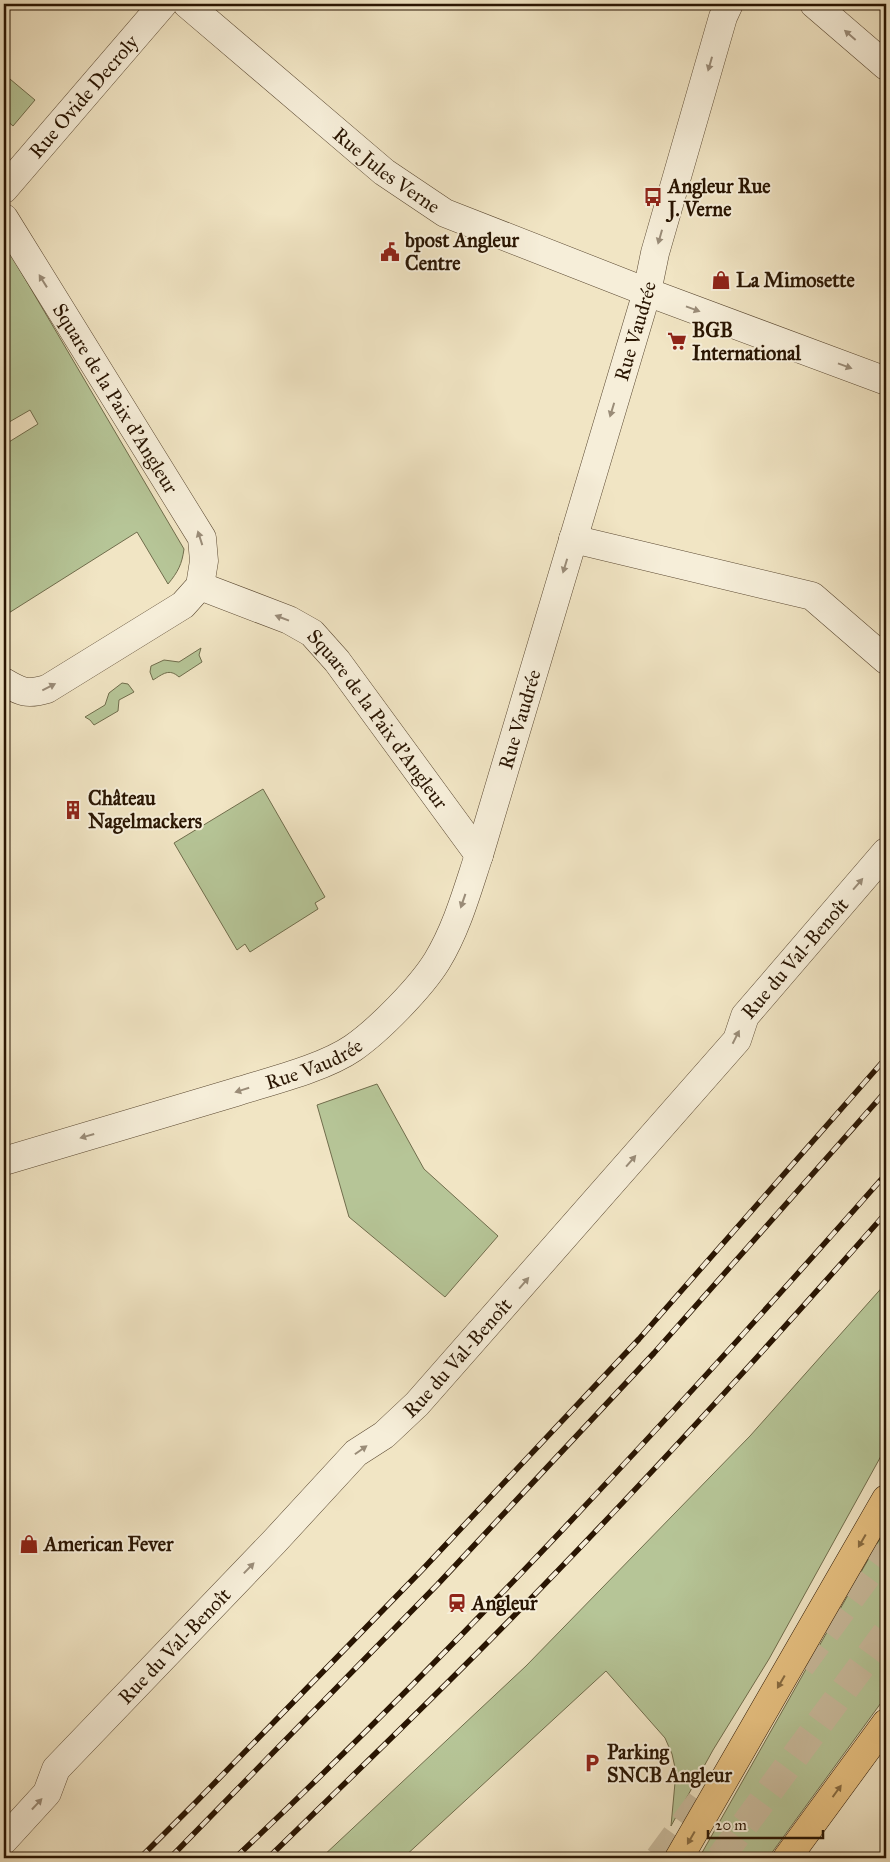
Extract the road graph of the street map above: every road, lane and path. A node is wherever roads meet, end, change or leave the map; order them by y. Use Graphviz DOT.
graph roads {
  1 [pos="162,4"];
  2 [pos="187,4"];
  3 [pos="729,4"];
  4 [pos="814,4"];
  5 [pos="886,66"];
  6 [pos="4,189"];
  7 [pos="4,218"];
  8 [pos="647,292"];
  9 [pos="886,381"];
  10 [pos="574,539"];
  11 [pos="200,586"];
  12 [pos="886,660"];
  13 [pos="4,682"];
  14 [pos="886,852"];
  15 [pos="479,855"];
  16 [pos="4,1161"];
  17 [pos="886,1499"];
  18 [pos="886,1723"];
  19 [pos="4,1840"];
  20 [pos="679,1858"];
  21 [pos="787,1858"];
  1 -- 6 [label="street, Rue Ovide Decroly"];
  2 -- 8 [label="street, Rue Jules Verne"];
  3 -- 8 [label="street, Rue Vaudrée, one-way"];
  5 -- 4 [label="street, one-way"];
  11 -- 7 [label="street, Square de la Paix d'Angleur, one-way"];
  8 -- 9 [label="street, Rue Jules Verne, one-way"];
  8 -- 10 [label="street, Rue Vaudrée, one-way"];
  10 -- 12 [label="street"];
  10 -- 15 [label="street, Rue Vaudrée, one-way"];
  13 -- 11 [label="street, one-way"];
  15 -- 11 [label="street, Square de la Paix d'Angleur, one-way"];
  19 -- 14 [label="street, Rue du Val-Benoît, one-way"];
  15 -- 16 [label="street, Rue Vaudrée, one-way"];
  17 -- 20 [label="highway, one-way"];
  21 -- 18 [label="highway, one-way"];
}
